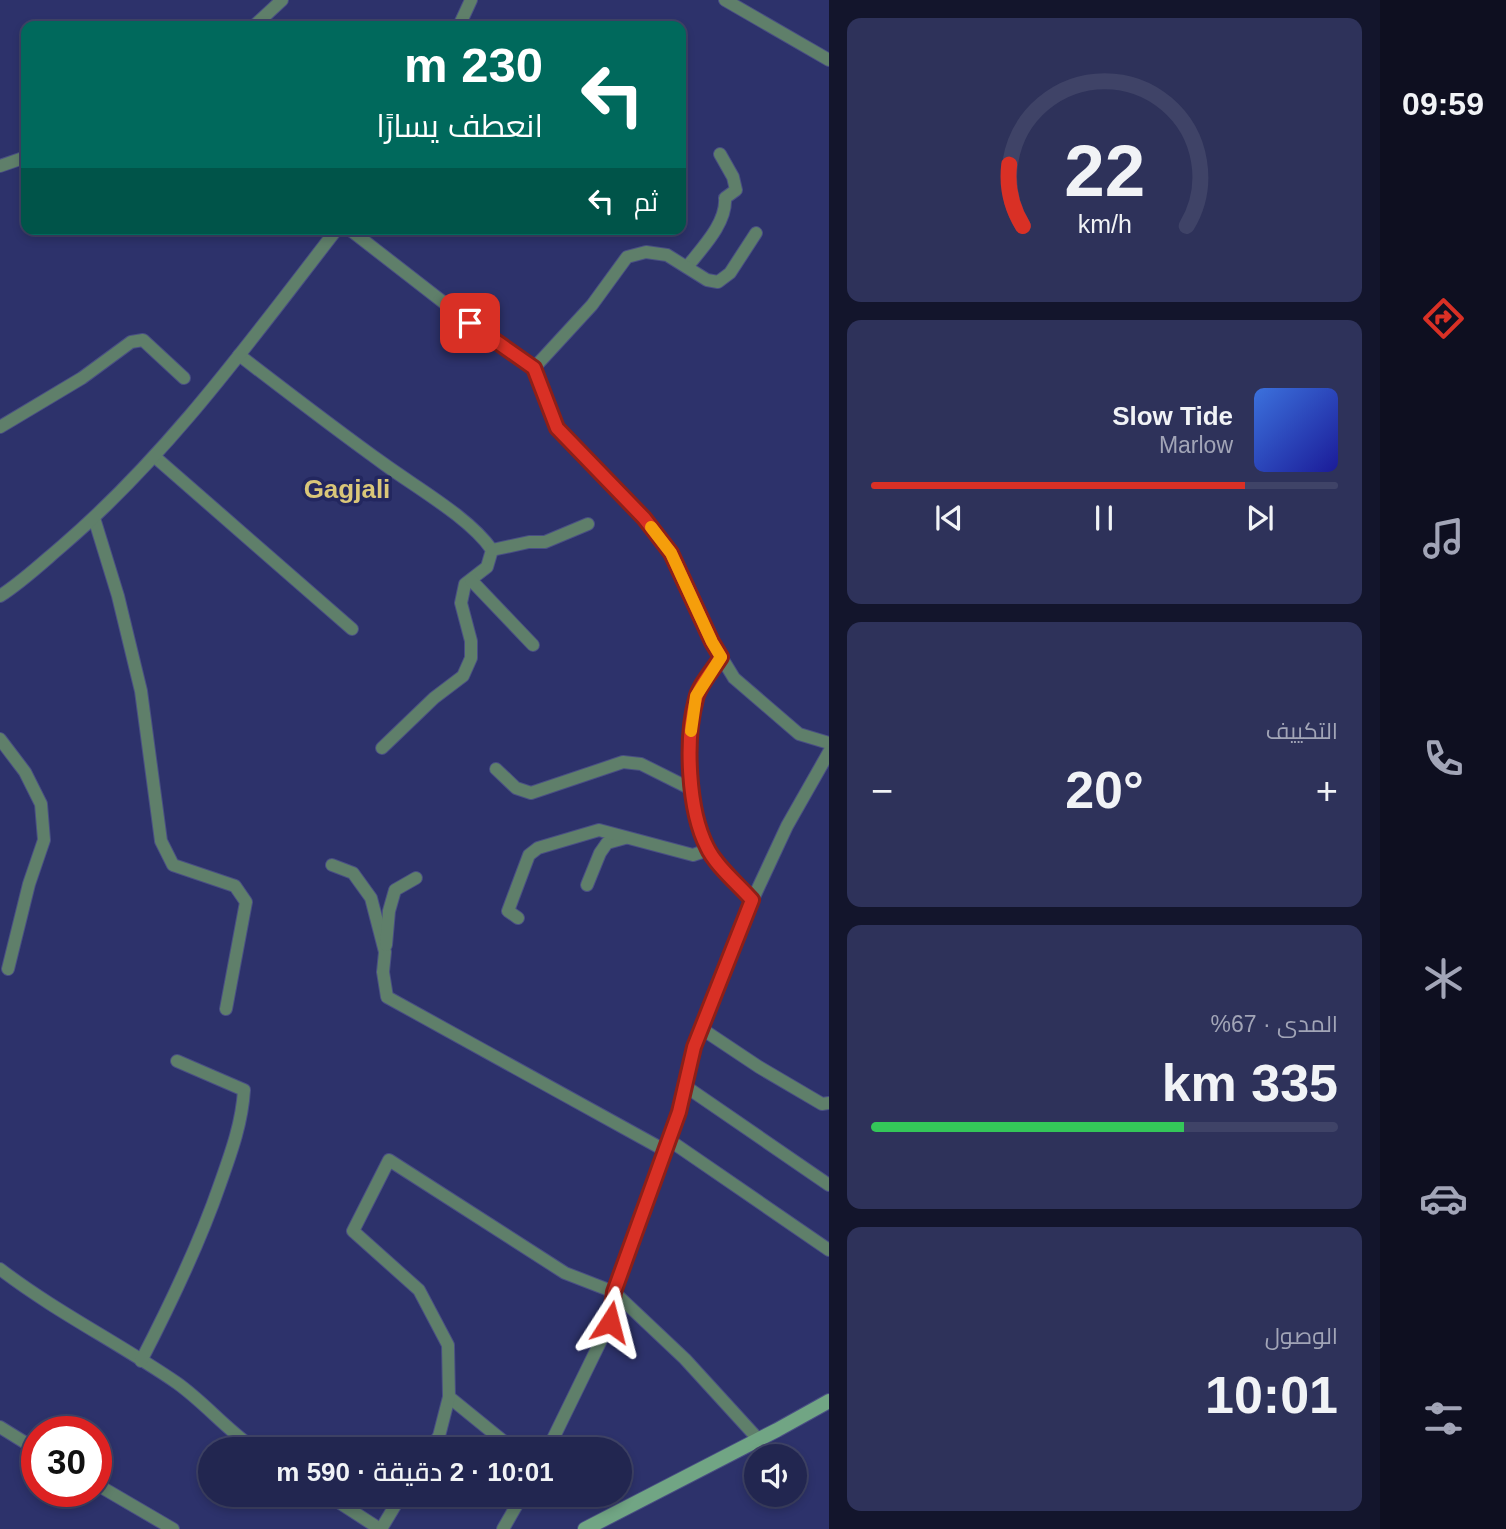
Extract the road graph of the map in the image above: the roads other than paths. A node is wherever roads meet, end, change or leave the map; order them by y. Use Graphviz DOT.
graph roads {
  1 [pos="282,0"];
  2 [pos="471,0"];
  3 [pos="725,0"];
  4 [pos="259,21"];
  5 [pos="460,21"];
  6 [pos="829,60"];
  7 [pos="720,154"];
  8 [pos="21,159"];
  9 [pos="0,166"];
  10 [pos="756,233"];
  11 [pos="332,235"];
  12 [pos="357,235"];
  13 [pos="687,267"];
  14 [pos="239,355"];
  15 [pos="534,368"];
  16 [pos="184,378"];
  17 [pos="0,427"];
  18 [pos="155,457"];
  19 [pos="94,518"];
  20 [pos="588,524"];
  21 [pos="492,550"];
  22 [pos="471,580"];
  23 [pos="0,596"];
  24 [pos="352,629"];
  25 [pos="533,645"];
  26 [pos="721,657"];
  27 [pos="0,738"];
  28 [pos="829,743"];
  29 [pos="382,748"];
  30 [pos="829,752"];
  31 [pos="496,769"];
  32 [pos="691,789"];
  33 [pos="625,838"];
  34 [pos="708,850"];
  35 [pos="332,865"];
  36 [pos="416,878"];
  37 [pos="587,885"];
  38 [pos="752,900"];
  39 [pos="518,918"];
  40 [pos="385,952"];
  41 [pos="8,969"];
  42 [pos="226,1009"];
  43 [pos="702,1029"];
  44 [pos="177,1061"];
  45 [pos="685,1086"];
  46 [pos="829,1103"];
  47 [pos="667,1145"];
  48 [pos="829,1185"];
  49 [pos="829,1250"];
  50 [pos="0,1269"];
  51 [pos="614,1292"];
  52 [pos="141,1361"];
  53 [pos="449,1397"];
  54 [pos="829,1401"];
  55 [pos="0,1427"];
  56 [pos="238,1437"];
  57 [pos="438,1437"];
  58 [pos="498,1437"];
  59 [pos="554,1437"];
  60 [pos="21,1440"];
  61 [pos="759,1440"];
  62 [pos="112,1493"];
  63 [pos="346,1507"];
  64 [pos="394,1507"];
  65 [pos="516,1507"];
  66 [pos="173,1529"];
  67 [pos="380,1529"];
  68 [pos="503,1529"];
  69 [pos="585,1529"];
  1 -- 4 [label="street"];
  2 -- 5 [label="street"];
  3 -- 6 [label="street"];
  7 -- 13 [label="street"];
  8 -- 9 [label="street"];
  10 -- 13 [label="street"];
  11 -- 14 [label="street"];
  12 -- 15 [label="street"];
  13 -- 15 [label="street"];
  14 -- 18 [label="street"];
  14 -- 21 [label="street"];
  15 -- 26 [label="street"];
  16 -- 17 [label="street"];
  18 -- 19 [label="street"];
  18 -- 24 [label="street"];
  19 -- 23 [label="street"];
  19 -- 42 [label="street"];
  20 -- 21 [label="street"];
  21 -- 22 [label="street"];
  22 -- 25 [label="street"];
  22 -- 29 [label="street"];
  26 -- 28 [label="street"];
  26 -- 32 [label="street"];
  27 -- 41 [label="street"];
  30 -- 38 [label="street"];
  31 -- 32 [label="street"];
  32 -- 34 [label="street"];
  33 -- 34 [label="street"];
  33 -- 37 [label="street"];
  33 -- 39 [label="street"];
  34 -- 38 [label="street"];
  35 -- 40 [label="street"];
  36 -- 40 [label="street"];
  38 -- 43 [label="street"];
  40 -- 47 [label="street"];
  43 -- 45 [label="street"];
  43 -- 46 [label="street"];
  44 -- 52 [label="street"];
  45 -- 47 [label="street"];
  45 -- 48 [label="street"];
  47 -- 49 [label="street"];
  47 -- 51 [label="street"];
  50 -- 52 [label="street"];
  51 -- 53 [label="street"];
  51 -- 59 [label="street"];
  51 -- 61 [label="street"];
  52 -- 56 [label="street"];
  53 -- 57 [label="street"];
  53 -- 58 [label="street"];
  54 -- 61 [label="street"];
  55 -- 60 [label="street"];
  61 -- 69 [label="street"];
  62 -- 66 [label="street"];
  63 -- 67 [label="street"];
  64 -- 67 [label="street"];
  65 -- 68 [label="street"];
}
